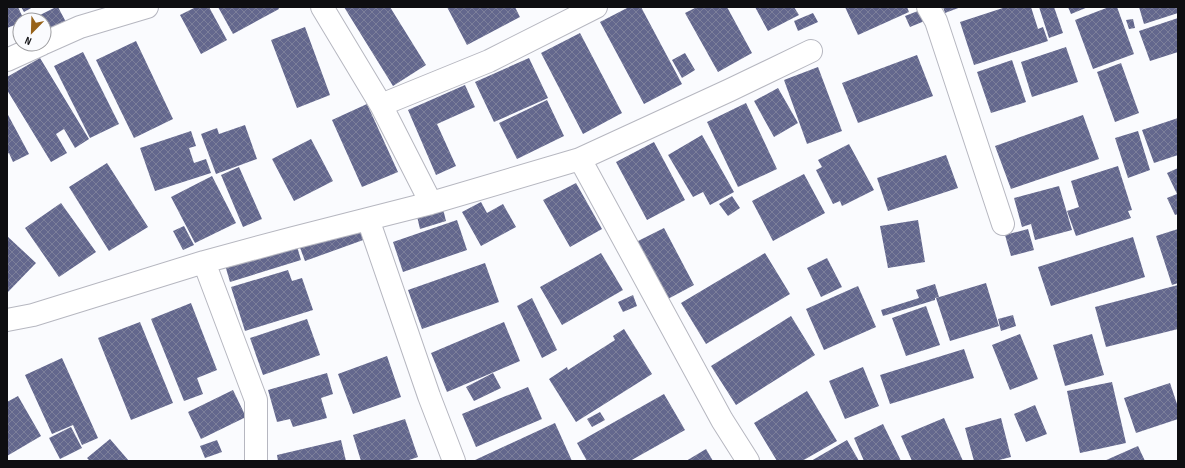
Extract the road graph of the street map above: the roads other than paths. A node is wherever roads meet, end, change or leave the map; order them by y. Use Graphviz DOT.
graph roads {
  1 [pos="147,7"];
  2 [pos="322,7"];
  3 [pos="596,7"];
  4 [pos="928,7"];
  5 [pos="52,40"];
  6 [pos="811,51"];
  7 [pos="25,52"];
  8 [pos="7,60"];
  9 [pos="381,105"];
  10 [pos="580,159"];
  11 [pos="431,203"];
  12 [pos="368,219"];
  13 [pos="1003,224"];
  14 [pos="204,262"];
  15 [pos="7,320"];
  16 [pos="256,461"];
  17 [pos="454,461"];
  18 [pos="748,461"];
  1 -- 5 [label="street"];
  2 -- 9 [label="street"];
  3 -- 9 [label="street"];
  4 -- 13 [label="street"];
  6 -- 10 [label="street"];
  7 -- 8 [label="street"];
  9 -- 11 [label="street"];
  10 -- 11 [label="street"];
  10 -- 18 [label="street"];
  11 -- 12 [label="street"];
  12 -- 14 [label="street"];
  12 -- 17 [label="street"];
  14 -- 15 [label="street"];
  14 -- 16 [label="street"];
}
